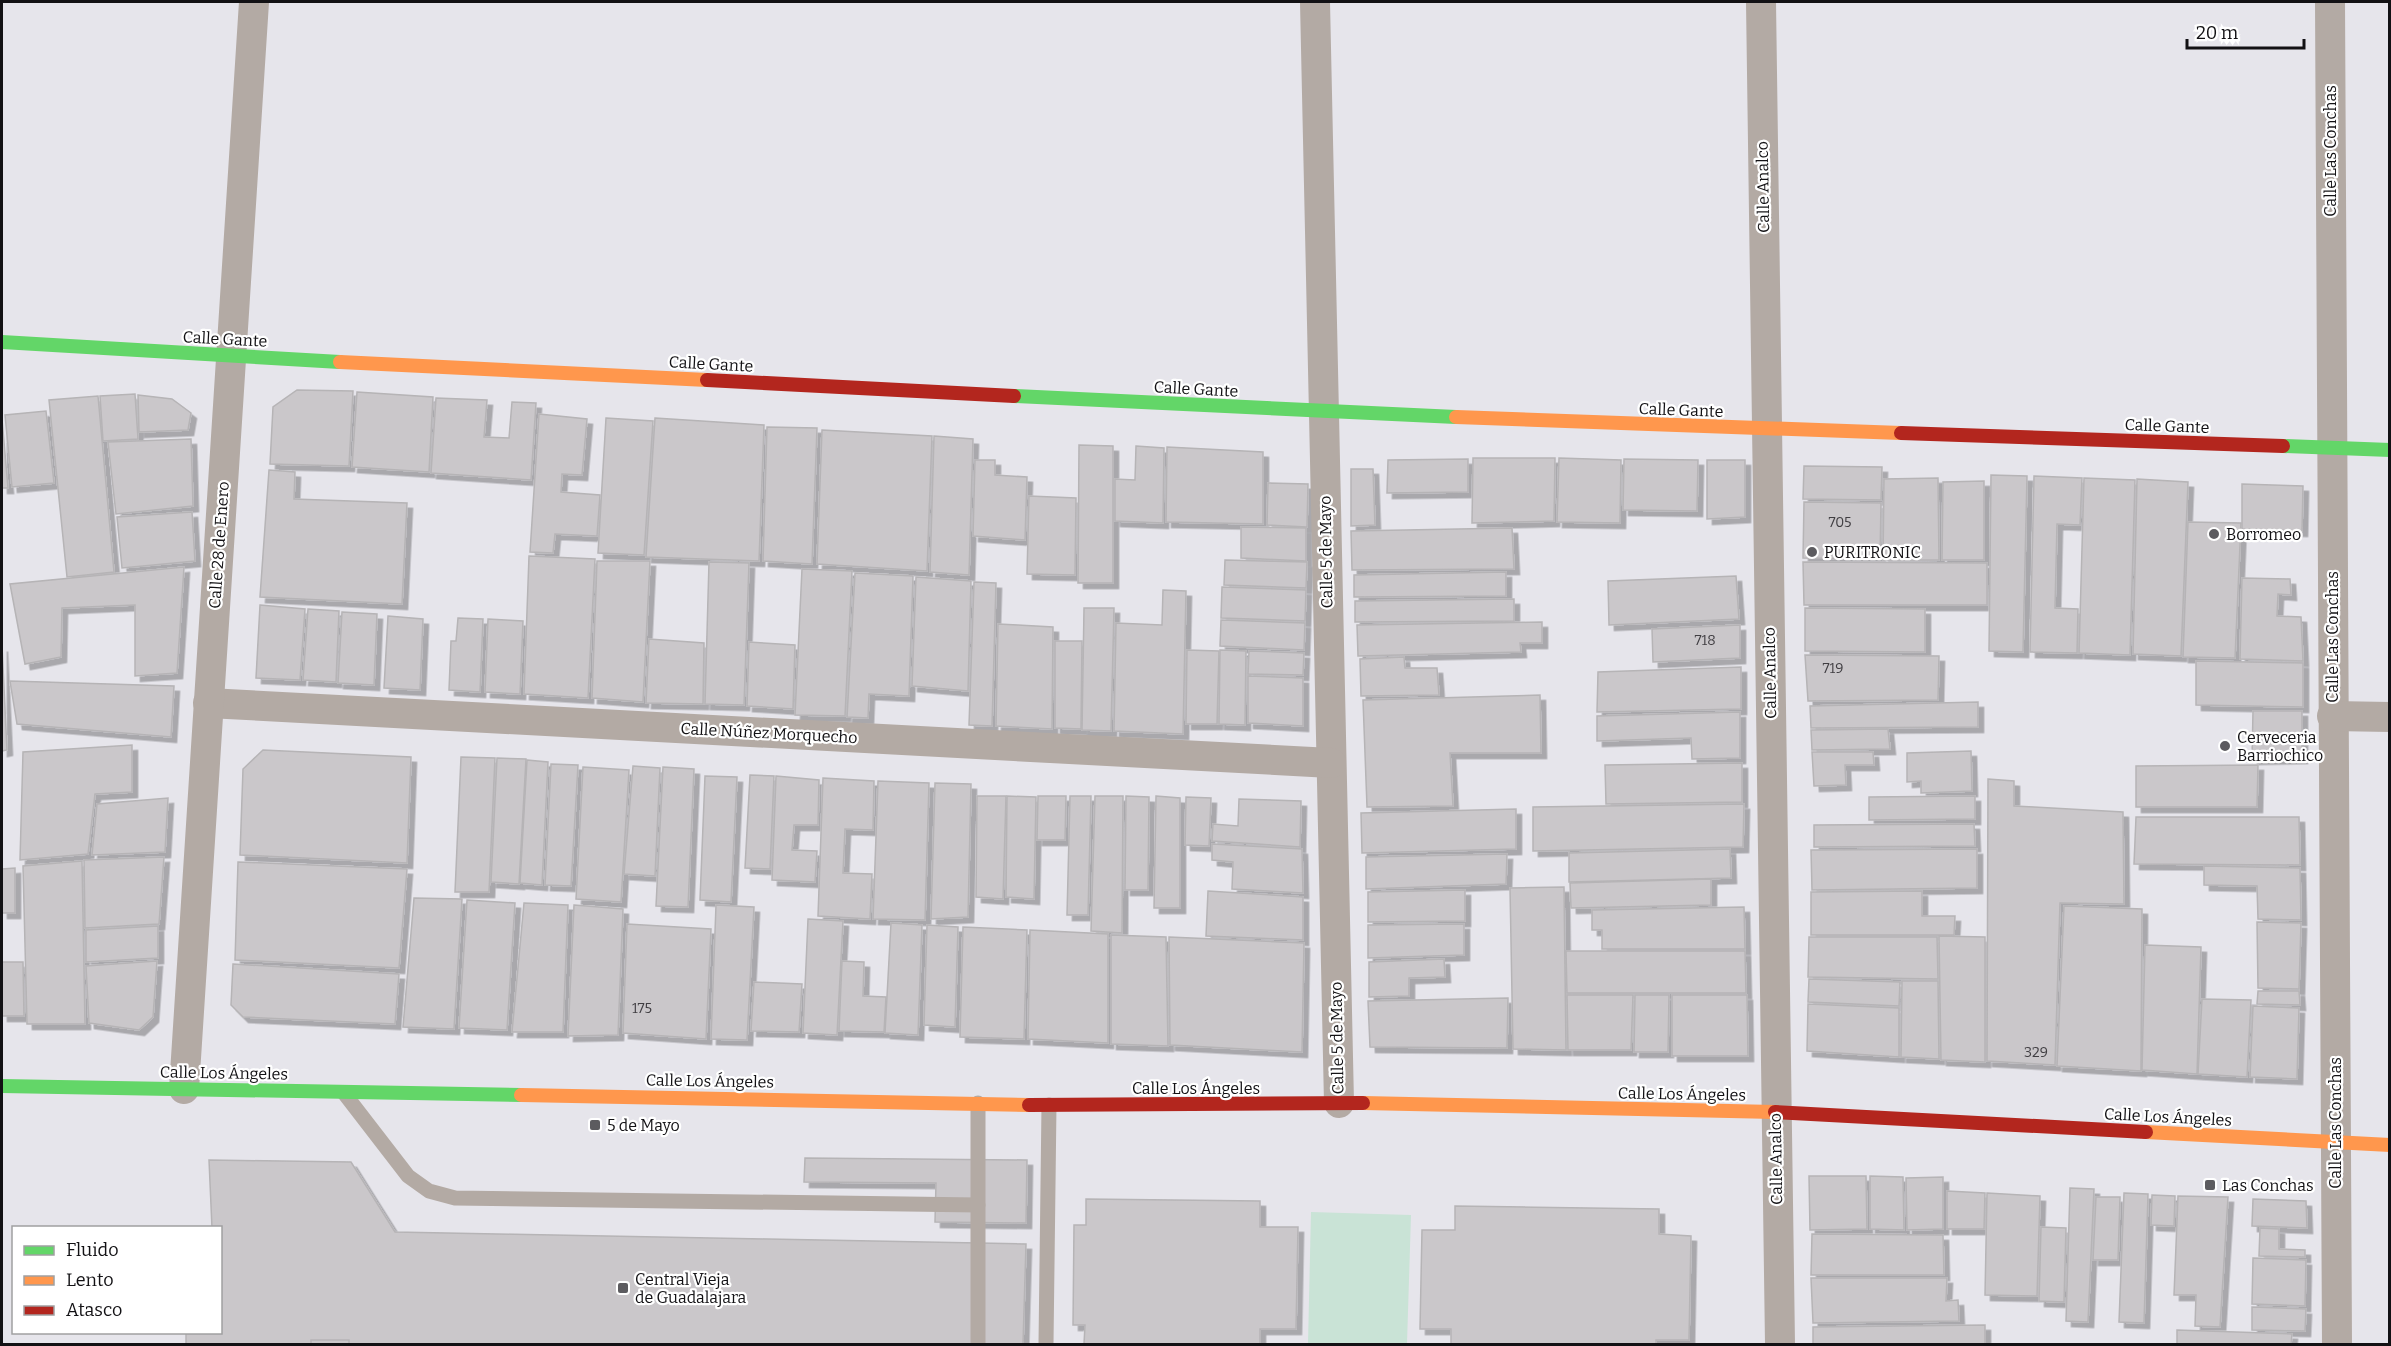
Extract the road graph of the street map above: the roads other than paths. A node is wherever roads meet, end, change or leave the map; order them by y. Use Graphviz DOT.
graph roads {
  1 [pos="254,2"];
  2 [pos="1315,2"];
  3 [pos="1761,2"];
  4 [pos="2330,2"];
  5 [pos="2,342"];
  6 [pos="231,356"];
  7 [pos="1323,412"];
  8 [pos="1767,430"];
  9 [pos="2330,447"];
  10 [pos="2390,450"];
  11 [pos="208,703"];
  12 [pos="2332,716"];
  13 [pos="2390,717"];
  14 [pos="1331,763"];
  15 [pos="2,1086"];
  16 [pos="184,1089"];
  17 [pos="343,1090"];
  18 [pos="978,1103"];
  19 [pos="1339,1103"];
  20 [pos="1049,1105"];
  21 [pos="1776,1112"];
  22 [pos="2336,1142"];
  23 [pos="2390,1145"];
  24 [pos="978,1205"];
  25 [pos="978,1344"];
  26 [pos="1046,1344"];
  27 [pos="1780,1344"];
  28 [pos="2337,1344"];
  1 -- 6 [label="street, Calle 28 de Enero"];
  2 -- 7 [label="street, Calle 5 de Mayo"];
  3 -- 8 [label="street, Calle Analco"];
  4 -- 9 [label="street, Calle Las Conchas"];
  5 -- 6 [label="street, Calle Gante"];
  6 -- 7 [label="street, Calle Gante"];
  6 -- 11 [label="street, Calle 28 de Enero"];
  7 -- 8 [label="street, Calle Gante"];
  7 -- 14 [label="street, Calle 5 de Mayo"];
  8 -- 9 [label="street, Calle Gante"];
  8 -- 21 [label="street, Calle Analco"];
  9 -- 10 [label="street, Calle Gante"];
  9 -- 12 [label="street, Calle Las Conchas"];
  11 -- 14 [label="street, Calle Núñez Morquecho"];
  11 -- 16 [label="street, Calle 28 de Enero"];
  12 -- 13 [label="street"];
  12 -- 22 [label="street, Calle Las Conchas"];
  14 -- 19 [label="street, Calle 5 de Mayo"];
  15 -- 16 [label="street, Calle Los Ángeles"];
  16 -- 17 [label="street, Calle Los Ángeles"];
  17 -- 18 [label="street, Calle Los Ángeles"];
  17 -- 24 [label="lane"];
  18 -- 20 [label="street, Calle Los Ángeles"];
  18 -- 24 [label="lane"];
  19 -- 20 [label="street, Calle Los Ángeles"];
  19 -- 21 [label="street, Calle Los Ángeles"];
  20 -- 26 [label="lane"];
  21 -- 22 [label="street, Calle Los Ángeles"];
  21 -- 27 [label="street, Calle Analco"];
  22 -- 23 [label="street, Calle Los Ángeles"];
  22 -- 28 [label="street, Calle Las Conchas"];
  24 -- 25 [label="lane"];
}
